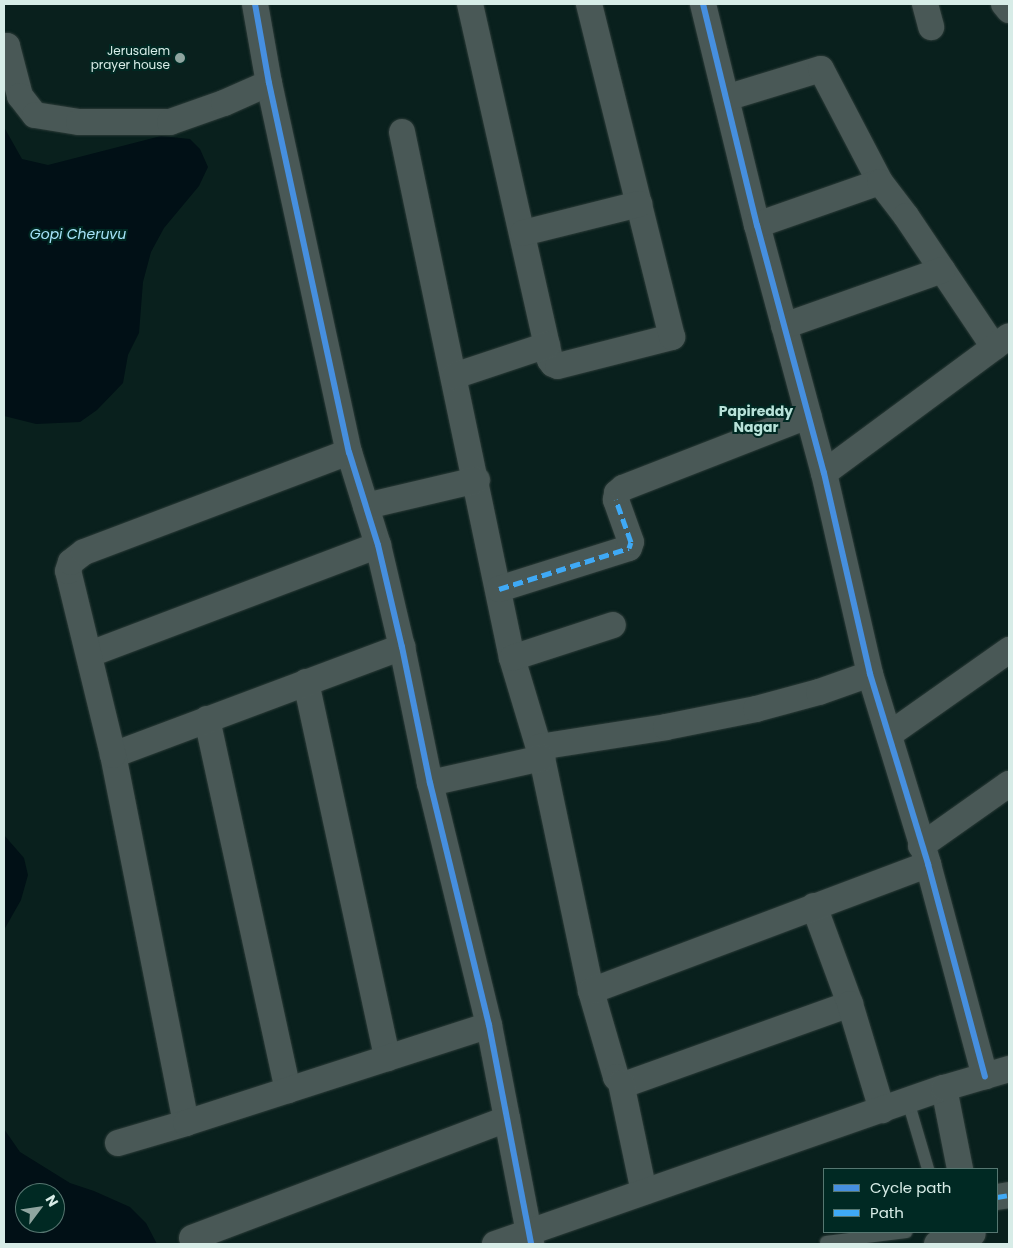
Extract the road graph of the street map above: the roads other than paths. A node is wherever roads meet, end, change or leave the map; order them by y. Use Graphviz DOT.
graph roads {
  1 [pos="255,4"];
  2 [pos="470,4"];
  3 [pos="589,4"];
  4 [pos="706,4"];
  5 [pos="1004,4"];
  6 [pos="1009,10"];
  7 [pos="4,46"];
  8 [pos="269,83"];
  9 [pos="726,98"];
  10 [pos="402,132"];
  11 [pos="880,182"];
  12 [pos="639,204"];
  13 [pos="757,224"];
  14 [pos="523,233"];
  15 [pos="942,270"];
  16 [pos="784,326"];
  17 [pos="1001,342"];
  18 [pos="547,345"];
  19 [pos="454,376"];
  20 [pos="808,416"];
  21 [pos="349,452"];
  22 [pos="824,473"];
  23 [pos="477,480"];
  24 [pos="366,506"];
  25 [pos="378,545"];
  26 [pos="499,589"];
  27 [pos="613,625"];
  28 [pos="402,647"];
  29 [pos="1009,650"];
  30 [pos="90,654"];
  31 [pos="512,658"];
  32 [pos="870,674"];
  33 [pos="306,682"];
  34 [pos="207,719"];
  35 [pos="890,734"];
  36 [pos="540,752"];
  37 [pos="113,755"];
  38 [pos="430,783"];
  39 [pos="1009,784"];
  40 [pos="924,855"];
  41 [pos="814,906"];
  42 [pos="591,990"];
  43 [pos="850,1004"];
  44 [pos="489,1024"];
  45 [pos="387,1058"];
  46 [pos="997,1073"];
  47 [pos="621,1082"];
  48 [pos="944,1088"];
  49 [pos="288,1090"];
  50 [pos="908,1101"];
  51 [pos="882,1110"];
  52 [pos="507,1119"];
  53 [pos="186,1123"];
  54 [pos="118,1143"];
  55 [pos="928,1168"];
  56 [pos="960,1168"];
  57 [pos="644,1192"];
  58 [pos="898,1233"];
  59 [pos="974,1237"];
  60 [pos="192,1238"];
  61 [pos="530,1238"];
  62 [pos="826,1242"];
  63 [pos="495,1244"];
  64 [pos="937,1244"];
  1 -- 8 [label="street"];
  2 -- 14 [label="street"];
  3 -- 12 [label="street"];
  4 -- 9 [label="street"];
  5 -- 6 [label="street"];
  7 -- 8 [label="street"];
  8 -- 21 [label="street"];
  9 -- 11 [label="street"];
  9 -- 13 [label="street"];
  10 -- 19 [label="street"];
  11 -- 13 [label="street"];
  11 -- 15 [label="street"];
  12 -- 14 [label="street"];
  12 -- 18 [label="street"];
  13 -- 16 [label="street"];
  14 -- 18 [label="street"];
  15 -- 16 [label="street"];
  15 -- 17 [label="street"];
  16 -- 20 [label="street"];
  17 -- 22 [label="street"];
  18 -- 19 [label="street"];
  19 -- 23 [label="street"];
  20 -- 22 [label="street"];
  20 -- 26 [label="street"];
  21 -- 24 [label="street"];
  21 -- 30 [label="street"];
  22 -- 32 [label="street"];
  23 -- 24 [label="street"];
  23 -- 26 [label="street"];
  24 -- 25 [label="street"];
  25 -- 28 [label="street"];
  25 -- 30 [label="street"];
  26 -- 31 [label="street"];
  27 -- 31 [label="street"];
  28 -- 33 [label="street"];
  28 -- 38 [label="street"];
  29 -- 35 [label="street"];
  30 -- 37 [label="street"];
  31 -- 36 [label="street"];
  32 -- 35 [label="street"];
  32 -- 36 [label="street"];
  33 -- 34 [label="street"];
  33 -- 45 [label="street"];
  34 -- 37 [label="street"];
  34 -- 49 [label="street"];
  35 -- 40 [label="street"];
  36 -- 38 [label="street"];
  36 -- 42 [label="street"];
  37 -- 53 [label="street"];
  38 -- 44 [label="street"];
  39 -- 40 [label="street"];
  40 -- 41 [label="street"];
  40 -- 46 [label="street"];
  41 -- 42 [label="street"];
  41 -- 43 [label="street"];
  42 -- 47 [label="street"];
  43 -- 47 [label="street"];
  43 -- 51 [label="street"];
  44 -- 45 [label="street"];
  44 -- 52 [label="street"];
  45 -- 49 [label="street"];
  46 -- 48 [label="street"];
  47 -- 57 [label="street"];
  48 -- 50 [label="street"];
  48 -- 56 [label="street"];
  49 -- 53 [label="street"];
  50 -- 51 [label="street"];
  50 -- 55 [label="lane"];
  51 -- 57 [label="street"];
  52 -- 60 [label="street"];
  52 -- 61 [label="street"];
  53 -- 54 [label="street"];
  57 -- 61 [label="street"];
  58 -- 62 [label="lane"];
  59 -- 64 [label="street"];
  61 -- 63 [label="street"];
}
